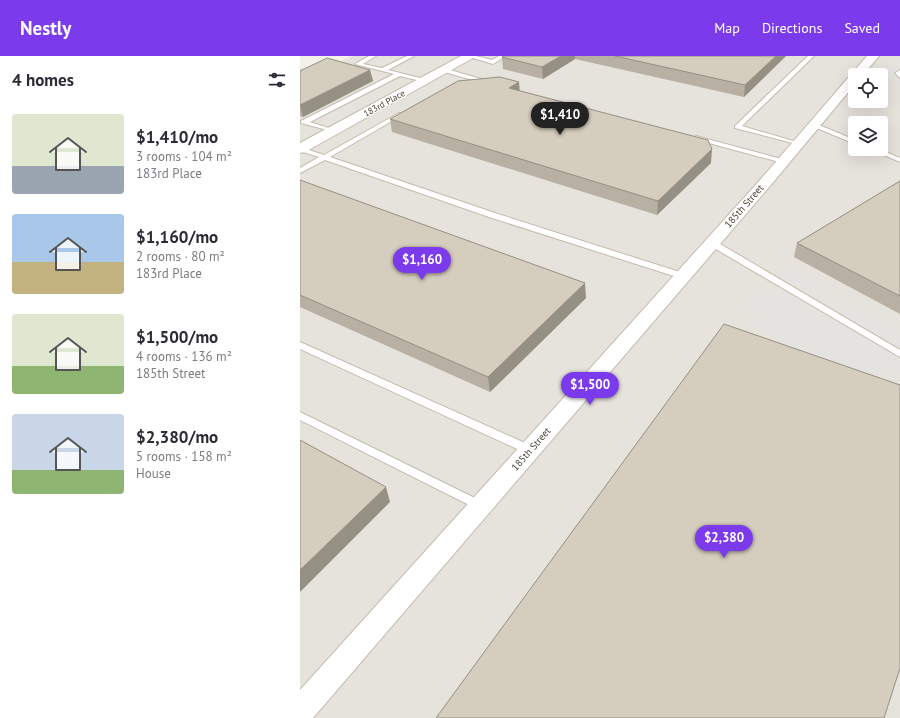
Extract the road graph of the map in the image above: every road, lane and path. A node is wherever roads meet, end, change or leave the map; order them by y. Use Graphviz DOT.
graph roads {
  1 [pos="373,56"];
  2 [pos="411,56"];
  3 [pos="469,56"];
  4 [pos="503,56"];
  5 [pos="811,56"];
  6 [pos="873,56"];
  7 [pos="863,68"];
  8 [pos="383,70"];
  9 [pos="443,70"];
  10 [pos="900,72"];
  11 [pos="399,74"];
  12 [pos="900,76"];
  13 [pos="468,77"];
  14 [pos="425,80"];
  15 [pos="461,80"];
  16 [pos="498,85"];
  17 [pos="848,86"];
  18 [pos="406,111"];
  19 [pos="302,122"];
  20 [pos="814,125"];
  21 [pos="333,131"];
  22 [pos="691,136"];
  23 [pos="848,139"];
  24 [pos="798,144"];
  25 [pos="300,149"];
  26 [pos="888,155"];
  27 [pos="325,157"];
  28 [pos="900,160"];
  29 [pos="783,161"];
  30 [pos="300,171"];
  31 [pos="712,243"];
  32 [pos="683,276"];
  33 [pos="300,345"];
  34 [pos="900,354"];
  35 [pos="300,416"];
  36 [pos="530,450"];
  37 [pos="481,506"];
  38 [pos="300,712"];
  1 -- 8 [label="lane"];
  2 -- 8 [label="lane"];
  3 -- 4 [label="lane"];
  3 -- 9 [label="street, 183rd Place"];
  5 -- 24 [label="lane"];
  6 -- 7 [label="street"];
  8 -- 11 [label="lane"];
  9 -- 13 [label="lane"];
  9 -- 14 [label="street, 183rd Place"];
  10 -- 12 [label="lane"];
  11 -- 14 [label="lane"];
  11 -- 19 [label="lane"];
  13 -- 15 [label="lane"];
  13 -- 16 [label="lane"];
  14 -- 21 [label="street, 183rd Place"];
  17 -- 20 [label="street, 185th Street"];
  18 -- 27 [label="lane"];
  19 -- 21 [label="lane"];
  20 -- 23 [label="lane"];
  20 -- 24 [label="street, 185th Street"];
  21 -- 25 [label="street, 183rd Place"];
  22 -- 29 [label="lane"];
  24 -- 29 [label="street, 185th Street"];
  25 -- 27 [label="lane"];
  26 -- 28 [label="lane"];
  27 -- 30 [label="lane"];
  27 -- 32 [label="lane"];
  29 -- 31 [label="street, 185th Street"];
  31 -- 32 [label="street, 185th Street"];
  31 -- 34 [label="lane"];
  32 -- 36 [label="street, 185th Street"];
  33 -- 36 [label="lane"];
  35 -- 37 [label="lane"];
  36 -- 37 [label="street, 185th Street"];
  37 -- 38 [label="street, 185th Street"];
}
